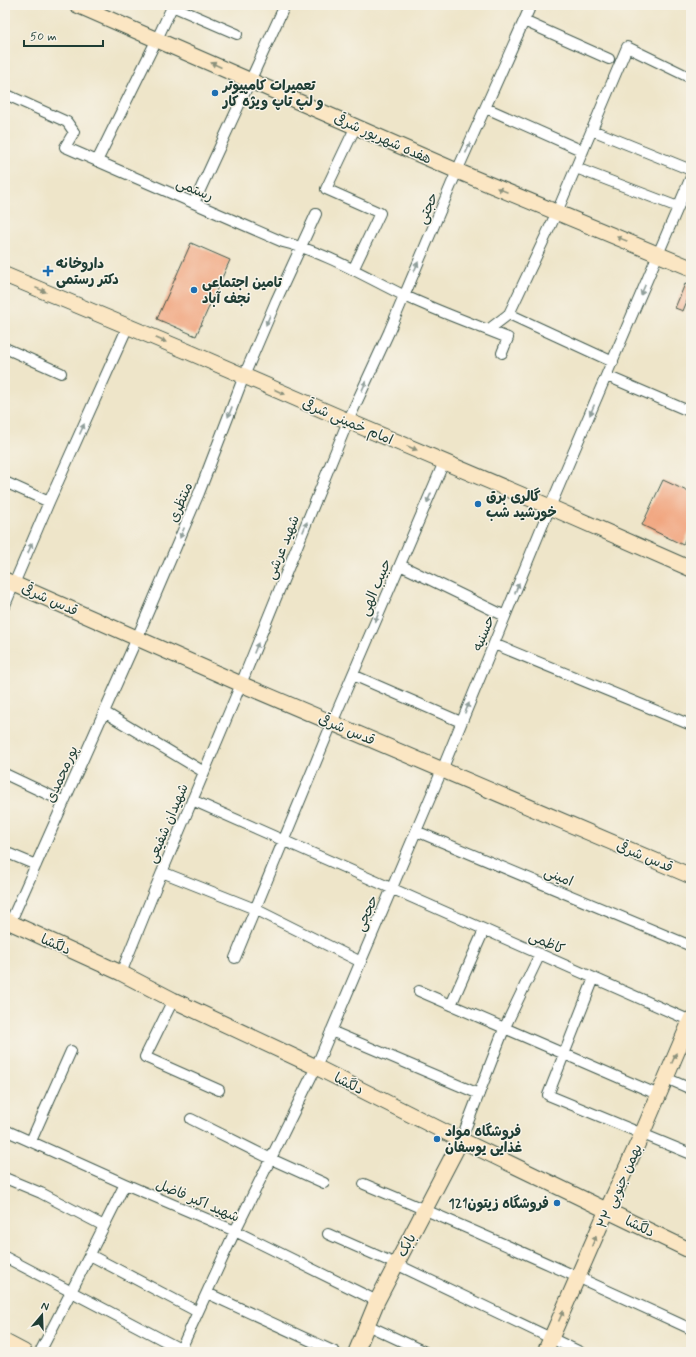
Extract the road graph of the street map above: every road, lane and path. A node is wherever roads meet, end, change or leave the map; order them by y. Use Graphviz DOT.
graph roads {
  1 [pos="77,5"];
  2 [pos="285,5"];
  3 [pos="531,5"];
  4 [pos="173,6"];
  5 [pos="524,21"];
  6 [pos="237,34"];
  7 [pos="158,39"];
  8 [pos="609,59"];
  9 [pos="691,78"];
  10 [pos="250,80"];
  11 [pos="5,94"];
  12 [pos="486,108"];
  13 [pos="356,126"];
  14 [pos="592,130"];
  15 [pos="583,151"];
  16 [pos="97,161"];
  17 [pos="576,168"];
  18 [pos="691,170"];
  19 [pos="457,171"];
  20 [pos="691,177"];
  21 [pos="194,204"];
  22 [pos="678,207"];
  23 [pos="557,212"];
  24 [pos="316,214"];
  25 [pos="300,246"];
  26 [pos="658,254"];
  27 [pos="691,268"];
  28 [pos="353,270"];
  29 [pos="5,275"];
  30 [pos="404,296"];
  31 [pos="509,314"];
  32 [pos="128,326"];
  33 [pos="488,330"];
  34 [pos="5,348"];
  35 [pos="502,353"];
  36 [pos="612,362"];
  37 [pos="61,373"];
  38 [pos="244,376"];
  39 [pos="607,376"];
  40 [pos="691,412"];
  41 [pos="348,422"];
  42 [pos="444,462"];
  43 [pos="5,482"];
  44 [pos="49,502"];
  45 [pos="550,507"];
  46 [pos="400,565"];
  47 [pos="691,569"];
  48 [pos="10,582"];
  49 [pos="5,604"];
  50 [pos="505,616"];
  51 [pos="137,638"];
  52 [pos="494,644"];
  53 [pos="353,675"];
  54 [pos="241,684"];
  55 [pos="104,712"];
  56 [pos="461,722"];
  57 [pos="332,723"];
  58 [pos="691,725"];
  59 [pos="442,770"];
  60 [pos="204,772"];
  61 [pos="5,774"];
  62 [pos="192,800"];
  63 [pos="64,802"];
  64 [pos="416,831"];
  65 [pos="284,840"];
  66 [pos="5,852"];
  67 [pos="36,865"];
  68 [pos="162,872"];
  69 [pos="691,876"];
  70 [pos="392,889"];
  71 [pos="256,909"];
  72 [pos="8,921"];
  73 [pos="484,930"];
  74 [pos="691,946"];
  75 [pos="540,954"];
  76 [pos="235,958"];
  77 [pos="361,962"];
  78 [pos="121,973"];
  79 [pos="594,978"];
  80 [pos="419,991"];
  81 [pos="174,1000"];
  82 [pos="451,1005"];
  83 [pos="691,1020"];
  84 [pos="504,1029"];
  85 [pos="331,1031"];
  86 [pos="71,1051"];
  87 [pos="564,1054"];
  88 [pos="316,1067"];
  89 [pos="666,1078"];
  90 [pos="691,1089"];
  91 [pos="218,1090"];
  92 [pos="479,1094"];
  93 [pos="659,1095"];
  94 [pos="191,1119"];
  95 [pos="5,1130"];
  96 [pos="642,1134"];
  97 [pos="461,1140"];
  98 [pos="31,1141"];
  99 [pos="691,1154"];
  100 [pos="271,1158"];
  101 [pos="5,1178"];
  102 [pos="324,1183"];
  103 [pos="125,1184"];
  104 [pos="364,1184"];
  105 [pos="425,1209"];
  106 [pos="608,1210"];
  107 [pos="104,1226"];
  108 [pos="236,1231"];
  109 [pos="328,1234"];
  110 [pos="691,1251"];
  111 [pos="90,1255"];
  112 [pos="5,1257"];
  113 [pos="396,1264"];
  114 [pos="578,1277"];
  115 [pos="72,1292"];
  116 [pos="207,1293"];
  117 [pos="377,1301"];
  118 [pos="198,1312"];
  119 [pos="367,1326"];
  120 [pos="691,1329"];
  121 [pos="552,1338"];
  122 [pos="5,1342"];
  123 [pos="184,1351"];
  124 [pos="24,1352"];
  125 [pos="40,1352"];
  126 [pos="335,1352"];
  127 [pos="356,1352"];
  128 [pos="426,1352"];
  129 [pos="545,1352"];
  130 [pos="580,1352"];
  1 -- 7 [label="street, هفده شهریور شرقی"];
  2 -- 10 [label="street"];
  3 -- 5 [label="street, حجتی"];
  4 -- 6 [label="street"];
  4 -- 7 [label="street"];
  5 -- 8 [label="street"];
  5 -- 12 [label="street, حجتی"];
  10 -- 7 [label="street, هفده شهریور شرقی, one-way"];
  7 -- 16 [label="street"];
  9 -- 14 [label="street"];
  10 -- 13 [label="street, هفده شهریور شرقی"];
  10 -- 21 [label="street"];
  11 -- 16 [label="street, رستمی"];
  12 -- 15 [label="street"];
  19 -- 12 [label="street, حجتی, one-way"];
  13 -- 19 [label="street, هفده شهریور شرقی"];
  13 -- 28 [label="street"];
  14 -- 15 [label="street"];
  14 -- 18 [label="street"];
  15 -- 17 [label="street"];
  16 -- 21 [label="street, رستمی"];
  17 -- 22 [label="street"];
  17 -- 23 [label="street"];
  23 -- 19 [label="street, هفده شهریور شرقی, one-way"];
  30 -- 19 [label="street, حجتی, one-way"];
  20 -- 22 [label="street, حسنیه"];
  21 -- 25 [label="street, رستمی"];
  22 -- 26 [label="street, حسنیه"];
  26 -- 23 [label="street, هفده شهریور شرقی, one-way"];
  23 -- 31 [label="street"];
  24 -- 25 [label="street, منتظری"];
  25 -- 28 [label="street, رستمی"];
  25 -- 38 [label="street, منتظری, one-way"];
  26 -- 27 [label="street, هفده شهریور شرقی"];
  26 -- 36 [label="street, حسنیه, one-way"];
  28 -- 30 [label="street, رستمی"];
  29 -- 32 [label="street, امام خمینی شرقی, one-way"];
  30 -- 33 [label="street, رستمی"];
  41 -- 30 [label="street, حجتی, one-way"];
  31 -- 33 [label="street"];
  31 -- 36 [label="street"];
  32 -- 38 [label="street, امام خمینی شرقی, one-way"];
  44 -- 32 [label="street, one-way"];
  33 -- 35 [label="street, رستمی"];
  34 -- 37 [label="street"];
  36 -- 39 [label="street, حسنیه"];
  38 -- 41 [label="street, امام خمینی شرقی, one-way"];
  38 -- 51 [label="street, منتظری, one-way"];
  39 -- 40 [label="street"];
  39 -- 45 [label="street, حسنیه, one-way"];
  41 -- 42 [label="street, امام خمینی شرقی, one-way"];
  54 -- 41 [label="street, شهید عرشی, one-way"];
  42 -- 45 [label="street, امام خمینی شرقی"];
  42 -- 46 [label="street, حبیب الهی, one-way"];
  43 -- 44 [label="street"];
  48 -- 44 [label="street, one-way"];
  45 -- 47 [label="street, امام خمینی شرقی"];
  50 -- 45 [label="street, حسنیه, one-way"];
  46 -- 50 [label="street"];
  46 -- 53 [label="street, حبیب الهی, one-way"];
  48 -- 49 [label="street"];
  48 -- 51 [label="street, قدس شرقی"];
  50 -- 52 [label="street, حسنیه"];
  51 -- 54 [label="street, قدس شرقی"];
  51 -- 55 [label="street, پورمحمدی"];
  56 -- 52 [label="street, حسنیه, one-way"];
  52 -- 58 [label="street"];
  53 -- 56 [label="street"];
  53 -- 57 [label="street, حبیب الهی"];
  54 -- 57 [label="street, قدس شرقی"];
  54 -- 60 [label="street, شهیدان شفیعی"];
  55 -- 60 [label="street"];
  55 -- 63 [label="street, پورمحمدی"];
  56 -- 59 [label="street, حسنیه"];
  57 -- 59 [label="street, قدس شرقی"];
  57 -- 65 [label="street, حبیب الهی"];
  59 -- 64 [label="street, حججی"];
  59 -- 69 [label="street, قدس شرقی"];
  60 -- 62 [label="street, شهیدان شفیعی"];
  61 -- 63 [label="street"];
  62 -- 65 [label="street, کاظمی"];
  62 -- 68 [label="street, شهیدان شفیعی"];
  63 -- 67 [label="street, پورمحمدی"];
  64 -- 70 [label="street, حججی"];
  64 -- 74 [label="street, امینی"];
  65 -- 70 [label="street, کاظمی"];
  65 -- 71 [label="street, حبیب الهی"];
  66 -- 67 [label="street"];
  67 -- 72 [label="street, پورمحمدی"];
  68 -- 71 [label="street"];
  68 -- 78 [label="street, شهیدان شفیعی"];
  70 -- 73 [label="street, کاظمی"];
  70 -- 77 [label="street, حججی"];
  71 -- 76 [label="street, حبیب الهی"];
  71 -- 77 [label="street"];
  72 -- 78 [label="street, دلگشا"];
  73 -- 75 [label="street, کاظمی"];
  73 -- 82 [label="street"];
  75 -- 79 [label="street, کاظمی"];
  75 -- 84 [label="street"];
  77 -- 85 [label="street, حججی"];
  78 -- 81 [label="street, دلگشا"];
  79 -- 83 [label="street, کاظمی"];
  79 -- 87 [label="street"];
  80 -- 82 [label="street"];
  81 -- 88 [label="street, دلگشا"];
  81 -- 91 [label="street"];
  82 -- 84 [label="street"];
  89 -- 83 [label="street, ۲۲ بهمن جنوبی, one-way"];
  84 -- 87 [label="street"];
  84 -- 92 [label="street"];
  85 -- 88 [label="street, حججی"];
  85 -- 92 [label="street"];
  86 -- 98 [label="street"];
  87 -- 93 [label="street"];
  87 -- 96 [label="street"];
  88 -- 97 [label="street, دلگشا"];
  88 -- 100 [label="street, حججی"];
  89 -- 90 [label="street"];
  89 -- 93 [label="street, ۲۲ بهمن جنوبی"];
  92 -- 97 [label="street"];
  93 -- 96 [label="street, ۲۲ بهمن جنوبی"];
  94 -- 100 [label="street"];
  95 -- 98 [label="street, شهید اکبر فاضل"];
  96 -- 99 [label="street"];
  96 -- 106 [label="street, ۲۲ بهمن جنوبی"];
  97 -- 105 [label="street, بابک"];
  97 -- 106 [label="street, دلگشا"];
  98 -- 103 [label="street, شهید اکبر فاضل"];
  100 -- 102 [label="street"];
  100 -- 108 [label="street, حججی"];
  101 -- 107 [label="street"];
  103 -- 107 [label="street"];
  103 -- 108 [label="street, شهید اکبر فاضل"];
  104 -- 105 [label="street"];
  105 -- 113 [label="street, بابک"];
  105 -- 114 [label="street"];
  106 -- 110 [label="street, دلگشا"];
  114 -- 106 [label="street, ۲۲ بهمن جنوبی, one-way"];
  107 -- 111 [label="street"];
  108 -- 116 [label="street, حججی"];
  108 -- 117 [label="street, شهید اکبر فاضل"];
  109 -- 113 [label="street"];
  111 -- 115 [label="street"];
  111 -- 118 [label="street"];
  112 -- 115 [label="street"];
  113 -- 117 [label="street, بابک"];
  113 -- 121 [label="street"];
  114 -- 120 [label="street"];
  121 -- 114 [label="street, ۲۲ بهمن جنوبی, one-way"];
  115 -- 123 [label="street"];
  115 -- 125 [label="street"];
  116 -- 118 [label="street, حججی"];
  116 -- 126 [label="street"];
  117 -- 119 [label="street, بابک"];
  118 -- 123 [label="street, حججی"];
  119 -- 127 [label="street, بابک"];
  119 -- 128 [label="street"];
  121 -- 129 [label="street, ۲۲ بهمن جنوبی"];
  121 -- 130 [label="street"];
  122 -- 124 [label="street"];
}
